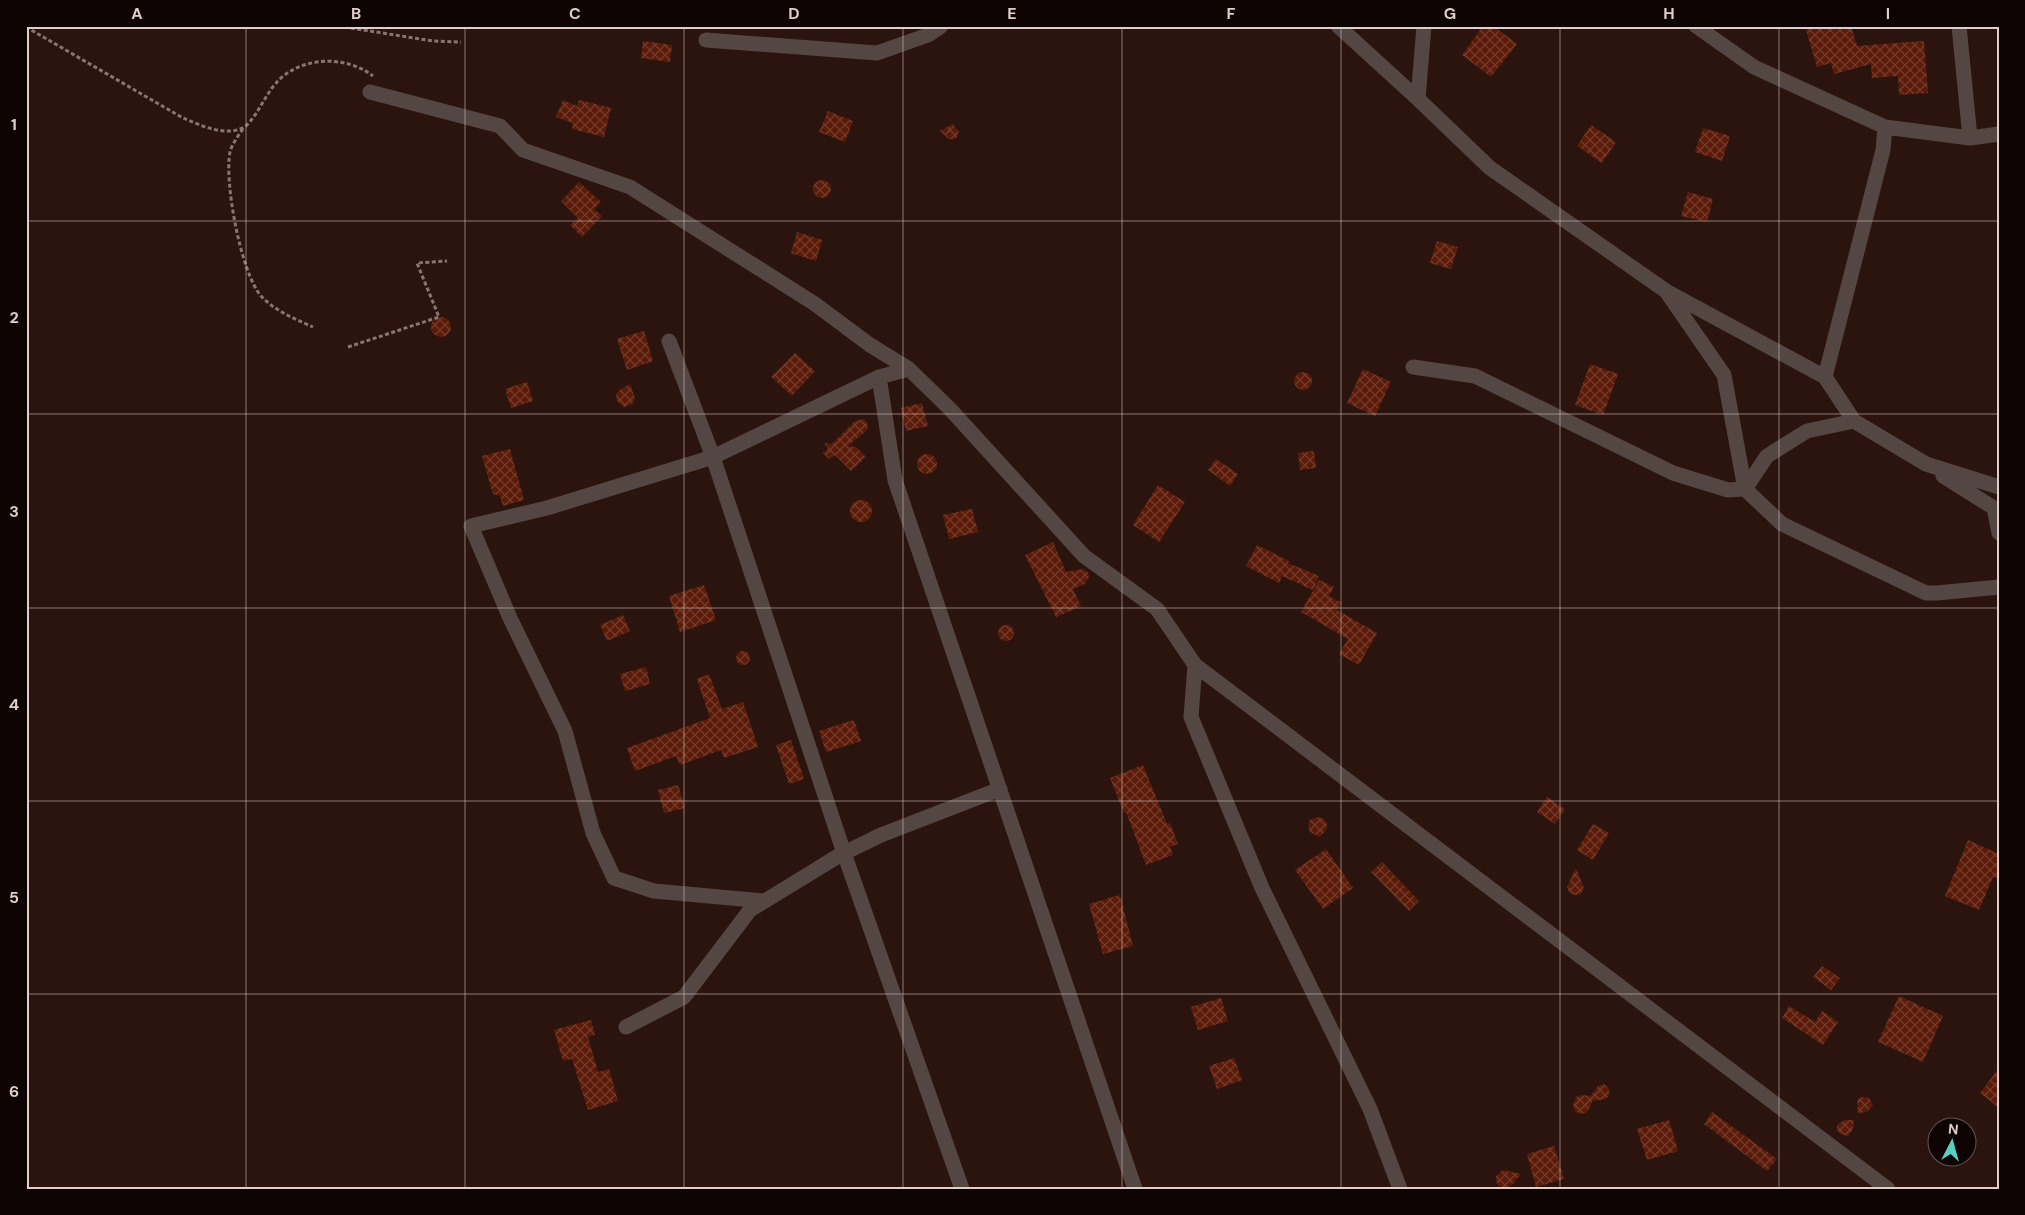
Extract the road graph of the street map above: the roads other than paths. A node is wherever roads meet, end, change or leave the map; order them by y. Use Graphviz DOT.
graph roads {
  1 [pos="941,26"];
  2 [pos="1338,26"];
  3 [pos="1424,26"];
  4 [pos="1696,26"];
  5 [pos="1959,26"];
  6 [pos="706,40"];
  7 [pos="374,87"];
  8 [pos="1418,99"];
  9 [pos="1885,127"];
  10 [pos="1999,134"];
  11 [pos="1970,138"];
  12 [pos="1666,291"];
  13 [pos="669,341"];
  14 [pos="1413,367"];
  15 [pos="909,368"];
  16 [pos="879,377"];
  17 [pos="1825,377"];
  18 [pos="1854,421"];
  19 [pos="713,456"];
  20 [pos="1926,464"];
  21 [pos="1999,487"];
  22 [pos="1745,489"];
  23 [pos="1999,533"];
  24 [pos="1999,588"];
  25 [pos="1195,665"];
  26 [pos="1000,789"];
  27 [pos="844,852"];
  28 [pos="764,901"];
  29 [pos="626,1027"];
  30 [pos="962,1189"];
  31 [pos="1135,1189"];
  32 [pos="1400,1189"];
  33 [pos="1888,1189"];
  1 -- 6 [label="street"];
  2 -- 8 [label="street"];
  3 -- 8 [label="street"];
  4 -- 9 [label="street"];
  5 -- 11 [label="street"];
  7 -- 15 [label="street"];
  8 -- 12 [label="street"];
  9 -- 11 [label="street"];
  9 -- 17 [label="street"];
  10 -- 11 [label="street"];
  12 -- 17 [label="street"];
  12 -- 22 [label="street"];
  13 -- 19 [label="street"];
  14 -- 22 [label="street"];
  15 -- 16 [label="street"];
  15 -- 25 [label="street"];
  16 -- 19 [label="street"];
  16 -- 26 [label="street"];
  17 -- 18 [label="street"];
  18 -- 20 [label="street"];
  18 -- 22 [label="street"];
  19 -- 27 [label="street"];
  19 -- 28 [label="street"];
  20 -- 21 [label="street"];
  20 -- 23 [label="street"];
  22 -- 24 [label="street"];
  25 -- 32 [label="street"];
  25 -- 33 [label="street"];
  26 -- 27 [label="street"];
  26 -- 31 [label="street"];
  27 -- 28 [label="street"];
  27 -- 30 [label="street"];
  28 -- 29 [label="street"];
}
